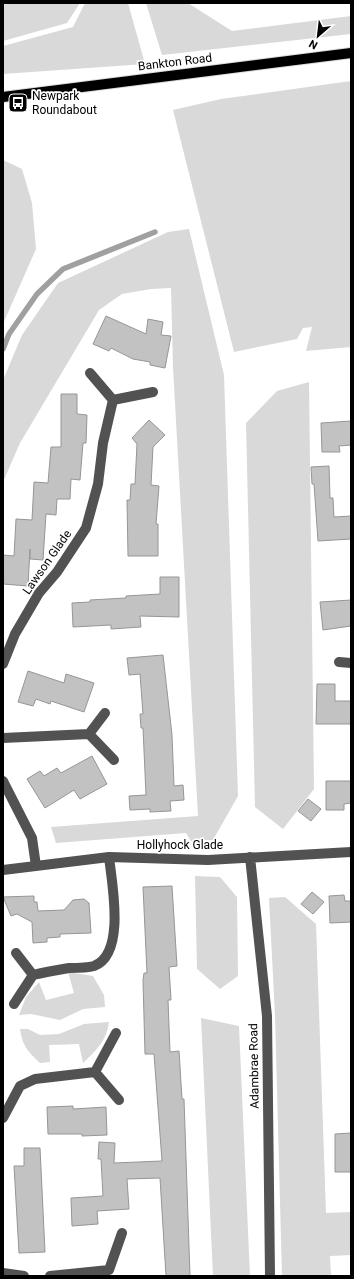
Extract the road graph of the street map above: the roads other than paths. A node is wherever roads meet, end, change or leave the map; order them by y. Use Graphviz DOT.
graph roads {
  1 [pos="351,53"];
  2 [pos="3,97"];
  3 [pos="90,373"];
  4 [pos="153,392"];
  5 [pos="113,400"];
  6 [pos="339,662"];
  7 [pos="351,663"];
  8 [pos="3,664"];
  9 [pos="105,713"];
  10 [pos="89,734"];
  11 [pos="3,738"];
  12 [pos="114,760"];
  13 [pos="3,780"];
  14 [pos="351,852"];
  15 [pos="250,856"];
  16 [pos="109,857"];
  17 [pos="36,866"];
  18 [pos="3,870"];
  19 [pos="16,953"];
  20 [pos="33,975"];
  21 [pos="14,1004"];
  22 [pos="116,1033"];
  23 [pos="95,1072"];
  24 [pos="120,1100"];
  25 [pos="3,1118"];
  26 [pos="122,1233"];
  27 [pos="3,1273"];
  28 [pos="111,1273"];
  29 [pos="24,1276"];
  30 [pos="50,1276"];
  31 [pos="270,1276"];
  1 -- 2 [label="main road, Bankton Road"];
  3 -- 5 [label="street"];
  4 -- 5 [label="street"];
  5 -- 8 [label="street, Lawson Glade"];
  6 -- 7 [label="street"];
  9 -- 10 [label="street"];
  10 -- 11 [label="street"];
  10 -- 12 [label="street"];
  13 -- 17 [label="street"];
  14 -- 15 [label="street, Hollyhock Glade"];
  15 -- 16 [label="street, Hollyhock Glade"];
  15 -- 31 [label="street, Adambrae Road"];
  16 -- 17 [label="street, Hollyhock Glade"];
  16 -- 20 [label="street"];
  17 -- 18 [label="street, Hollyhock Glade"];
  19 -- 20 [label="street"];
  20 -- 21 [label="street"];
  22 -- 23 [label="street"];
  23 -- 24 [label="street"];
  23 -- 25 [label="street"];
  26 -- 28 [label="street"];
  27 -- 29 [label="street"];
  28 -- 30 [label="street"];
}
